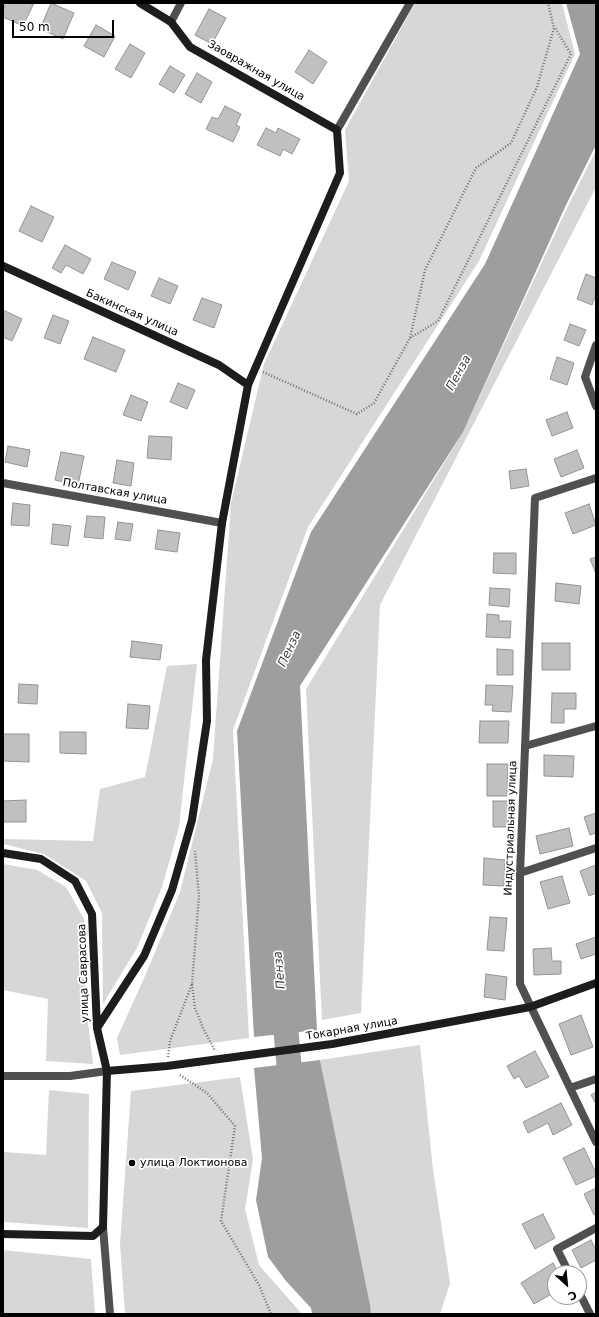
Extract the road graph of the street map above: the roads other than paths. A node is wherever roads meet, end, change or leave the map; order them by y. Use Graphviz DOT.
graph roads {
  1 [pos="140,3"];
  2 [pos="181,3"];
  3 [pos="410,3"];
  4 [pos="171,22"];
  5 [pos="337,130"];
  6 [pos="3,266"];
  7 [pos="596,345"];
  8 [pos="248,385"];
  9 [pos="596,406"];
  10 [pos="596,478"];
  11 [pos="3,483"];
  12 [pos="222,523"];
  13 [pos="596,726"];
  14 [pos="525,746"];
  15 [pos="596,848"];
  16 [pos="3,853"];
  17 [pos="520,873"];
  18 [pos="596,983"];
  19 [pos="530,1007"];
  20 [pos="97,1028"];
  21 [pos="107,1071"];
  22 [pos="3,1076"];
  23 [pos="596,1079"];
  24 [pos="570,1088"];
  25 [pos="596,1142"];
  26 [pos="103,1227"];
  27 [pos="596,1228"];
  28 [pos="3,1234"];
  29 [pos="565,1265"];
  30 [pos="586,1305"];
  31 [pos="110,1314"];
  32 [pos="590,1314"];
  1 -- 4 [label="street, Заовражная улица"];
  2 -- 4 [label="street"];
  3 -- 5 [label="street"];
  4 -- 5 [label="street, Заовражная улица"];
  5 -- 8 [label="street"];
  6 -- 8 [label="street, Бакинская улица"];
  7 -- 9 [label="street"];
  8 -- 12 [label="street"];
  10 -- 14 [label="street, Индустриальная улица"];
  11 -- 12 [label="street, Полтавская улица"];
  12 -- 20 [label="street"];
  13 -- 14 [label="street"];
  14 -- 17 [label="street, Индустриальная улица"];
  15 -- 17 [label="street"];
  16 -- 20 [label="street, улица Саврасова"];
  17 -- 19 [label="street, Индустриальная улица"];
  18 -- 19 [label="street, Токарная улица"];
  19 -- 21 [label="street, Токарная улица"];
  19 -- 24 [label="street, Индустриальная улица"];
  20 -- 21 [label="street, улица Саврасова"];
  21 -- 22 [label="street"];
  21 -- 26 [label="street, улица Саврасова"];
  23 -- 24 [label="street"];
  24 -- 25 [label="street, Индустриальная улица"];
  26 -- 28 [label="street"];
  26 -- 31 [label="street"];
  27 -- 29 [label="street"];
  30 -- 32 [label="street"];
}
